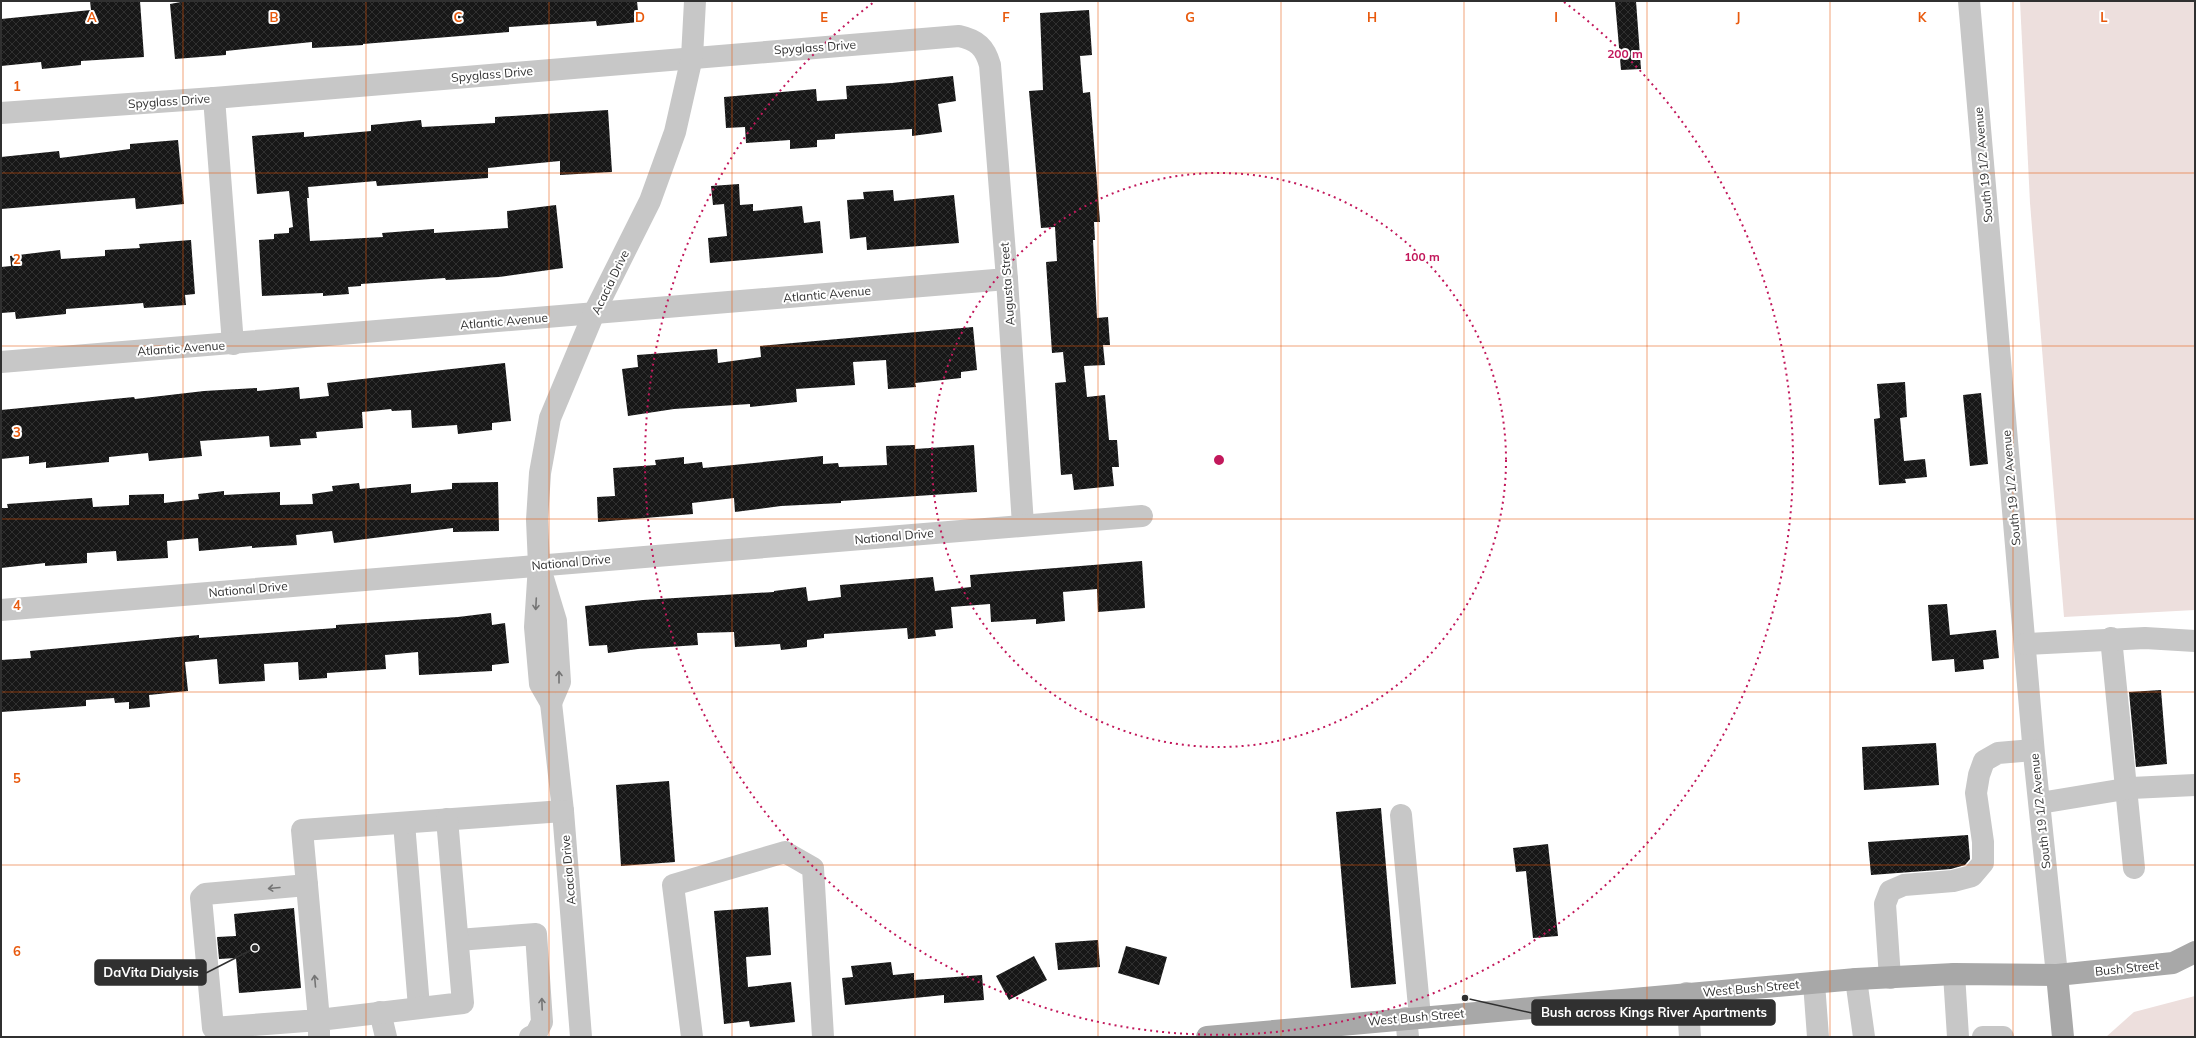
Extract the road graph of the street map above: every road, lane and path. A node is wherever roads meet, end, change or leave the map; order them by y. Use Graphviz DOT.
graph roads {
  1 [pos="695,1"];
  2 [pos="1969,1"];
  3 [pos="981,44"];
  4 [pos="692,57"];
  5 [pos="214,98"];
  6 [pos="1,113"];
  7 [pos="1007,279"];
  8 [pos="594,313"];
  9 [pos="233,344"];
  10 [pos="1,362"];
  11 [pos="1142,516"];
  12 [pos="1023,525"];
  13 [pos="539,565"];
  14 [pos="1,610"];
  15 [pos="2111,638"];
  16 [pos="2195,642"];
  17 [pos="2025,644"];
  18 [pos="2033,750"];
  19 [pos="2195,785"];
  20 [pos="2127,790"];
  21 [pos="2040,803"];
  22 [pos="563,811"];
  23 [pos="1401,815"];
  24 [pos="447,819"];
  25 [pos="404,823"];
  26 [pos="2134,868"];
  27 [pos="307,885"];
  28 [pos="458,940"];
  29 [pos="2195,952"];
  30 [pos="1954,974"];
  31 [pos="2057,975"];
  32 [pos="1890,978"];
  33 [pos="1856,980"];
  34 [pos="1814,983"];
  35 [pos="1687,993"];
  36 [pos="419,1007"];
  37 [pos="380,1012"];
  38 [pos="1411,1024"];
  39 [pos="319,1028"];
  40 [pos="1234,1036"];
  41 [pos="386,1037"];
  42 [pos="530,1037"];
  43 [pos="581,1037"];
  44 [pos="692,1037"];
  45 [pos="823,1037"];
  46 [pos="1207,1037"];
  47 [pos="1690,1037"];
  48 [pos="1818,1037"];
  49 [pos="1864,1037"];
  50 [pos="1958,1037"];
  51 [pos="1983,1037"];
  52 [pos="2003,1037"];
  53 [pos="2063,1037"];
  1 -- 4 [label="street, Acacia Drive"];
  2 -- 17 [label="street, South 19 1/2 Avenue"];
  3 -- 4 [label="street, Spyglass Drive"];
  3 -- 7 [label="street, Augusta Street"];
  4 -- 5 [label="street, Spyglass Drive"];
  4 -- 8 [label="street, Acacia Drive"];
  5 -- 6 [label="street, Spyglass Drive"];
  5 -- 9 [label="street"];
  7 -- 8 [label="street, Atlantic Avenue"];
  7 -- 12 [label="street, Augusta Street"];
  8 -- 9 [label="street, Atlantic Avenue"];
  8 -- 13 [label="street, Acacia Drive"];
  9 -- 10 [label="street, Atlantic Avenue"];
  11 -- 12 [label="street, National Drive"];
  12 -- 13 [label="street, National Drive"];
  13 -- 14 [label="street, National Drive"];
  13 -- 22 [label="street, Acacia Drive"];
  15 -- 16 [label="street"];
  15 -- 17 [label="street"];
  15 -- 20 [label="street"];
  17 -- 18 [label="street, South 19 1/2 Avenue"];
  18 -- 21 [label="street, South 19 1/2 Avenue"];
  18 -- 32 [label="street"];
  19 -- 20 [label="street"];
  20 -- 21 [label="street"];
  20 -- 26 [label="street"];
  21 -- 31 [label="street, South 19 1/2 Avenue"];
  22 -- 24 [label="street"];
  22 -- 43 [label="street, Acacia Drive"];
  23 -- 38 [label="street"];
  24 -- 25 [label="street"];
  24 -- 28 [label="street"];
  25 -- 27 [label="street"];
  25 -- 36 [label="street"];
  39 -- 27 [label="street, one-way"];
  27 -- 39 [label="street, one-way"];
  28 -- 36 [label="street"];
  42 -- 28 [label="street, one-way"];
  29 -- 31 [label="main road, Bush Street"];
  30 -- 31 [label="main road, West Bush Street"];
  30 -- 32 [label="main road, West Bush Street"];
  30 -- 50 [label="street"];
  31 -- 53 [label="main road"];
  32 -- 33 [label="main road, West Bush Street"];
  33 -- 34 [label="main road, West Bush Street"];
  33 -- 49 [label="street"];
  34 -- 35 [label="main road, West Bush Street"];
  34 -- 48 [label="street"];
  35 -- 38 [label="main road, West Bush Street"];
  35 -- 47 [label="street"];
  36 -- 37 [label="street"];
  37 -- 39 [label="street"];
  37 -- 41 [label="street"];
  38 -- 40 [label="main road, West Bush Street"];
  40 -- 46 [label="main road, West Bush Street"];
  44 -- 45 [label="street"];
  51 -- 52 [label="street"];
}
